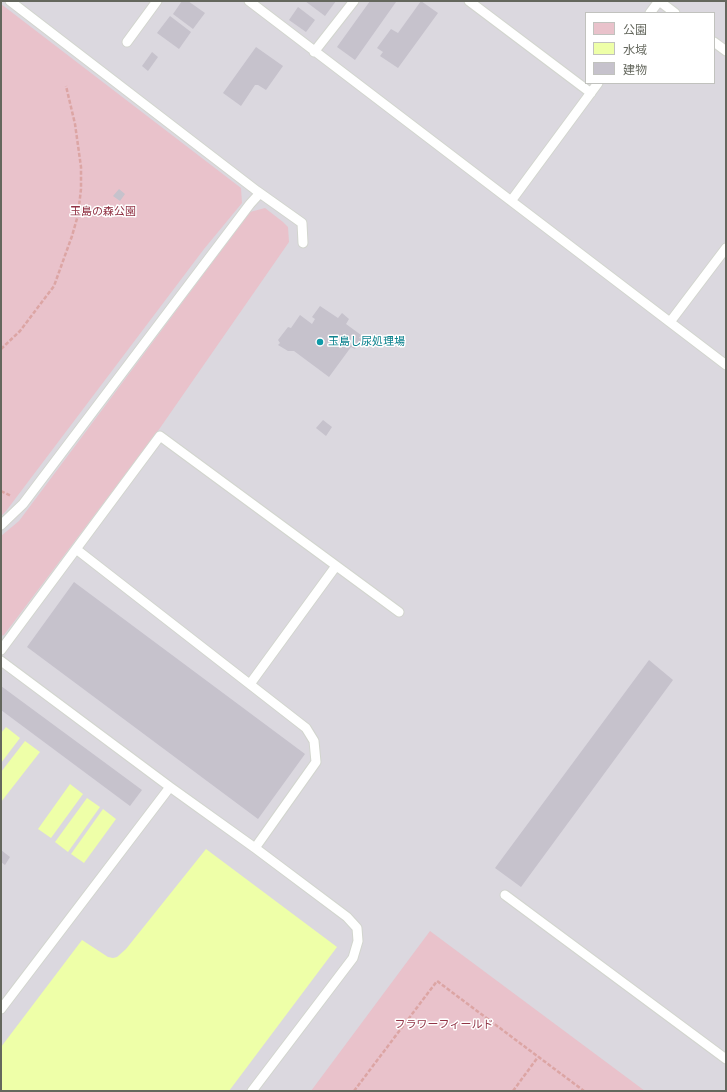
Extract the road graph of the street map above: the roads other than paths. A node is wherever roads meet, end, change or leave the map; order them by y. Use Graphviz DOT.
graph roads {
  1 [pos="10,1"];
  2 [pos="157,1"];
  3 [pos="249,1"];
  4 [pos="354,1"];
  5 [pos="469,1"];
  6 [pos="659,1"];
  7 [pos="651,12"];
  8 [pos="674,12"];
  9 [pos="127,42"];
  10 [pos="715,43"];
  11 [pos="726,51"];
  12 [pos="314,52"];
  13 [pos="597,84"];
  14 [pos="591,93"];
  15 [pos="260,193"];
  16 [pos="511,201"];
  17 [pos="303,243"];
  18 [pos="726,248"];
  19 [pos="670,322"];
  20 [pos="726,365"];
  21 [pos="1,525"];
  22 [pos="76,549"];
  23 [pos="336,566"];
  24 [pos="399,612"];
  25 [pos="1,650"];
  26 [pos="1,661"];
  27 [pos="250,684"];
  28 [pos="170,787"];
  29 [pos="255,848"];
  30 [pos="506,895"];
  31 [pos="1,1009"];
  32 [pos="726,1059"];
  33 [pos="252,1091"];
  1 -- 15 [label="lane"];
  2 -- 9 [label="lane"];
  3 -- 12 [label="lane"];
  4 -- 12 [label="lane"];
  5 -- 14 [label="lane"];
  6 -- 7 [label="lane"];
  6 -- 8 [label="lane"];
  10 -- 11 [label="lane"];
  12 -- 16 [label="lane"];
  13 -- 14 [label="lane"];
  14 -- 16 [label="lane"];
  15 -- 17 [label="lane"];
  15 -- 21 [label="lane"];
  16 -- 19 [label="lane"];
  18 -- 19 [label="lane"];
  19 -- 20 [label="lane"];
  22 -- 23 [label="lane"];
  22 -- 25 [label="lane"];
  22 -- 27 [label="lane"];
  23 -- 24 [label="lane"];
  23 -- 27 [label="lane"];
  26 -- 28 [label="lane"];
  27 -- 29 [label="lane"];
  28 -- 29 [label="lane"];
  28 -- 31 [label="lane"];
  29 -- 33 [label="lane"];
  30 -- 32 [label="lane"];
}
